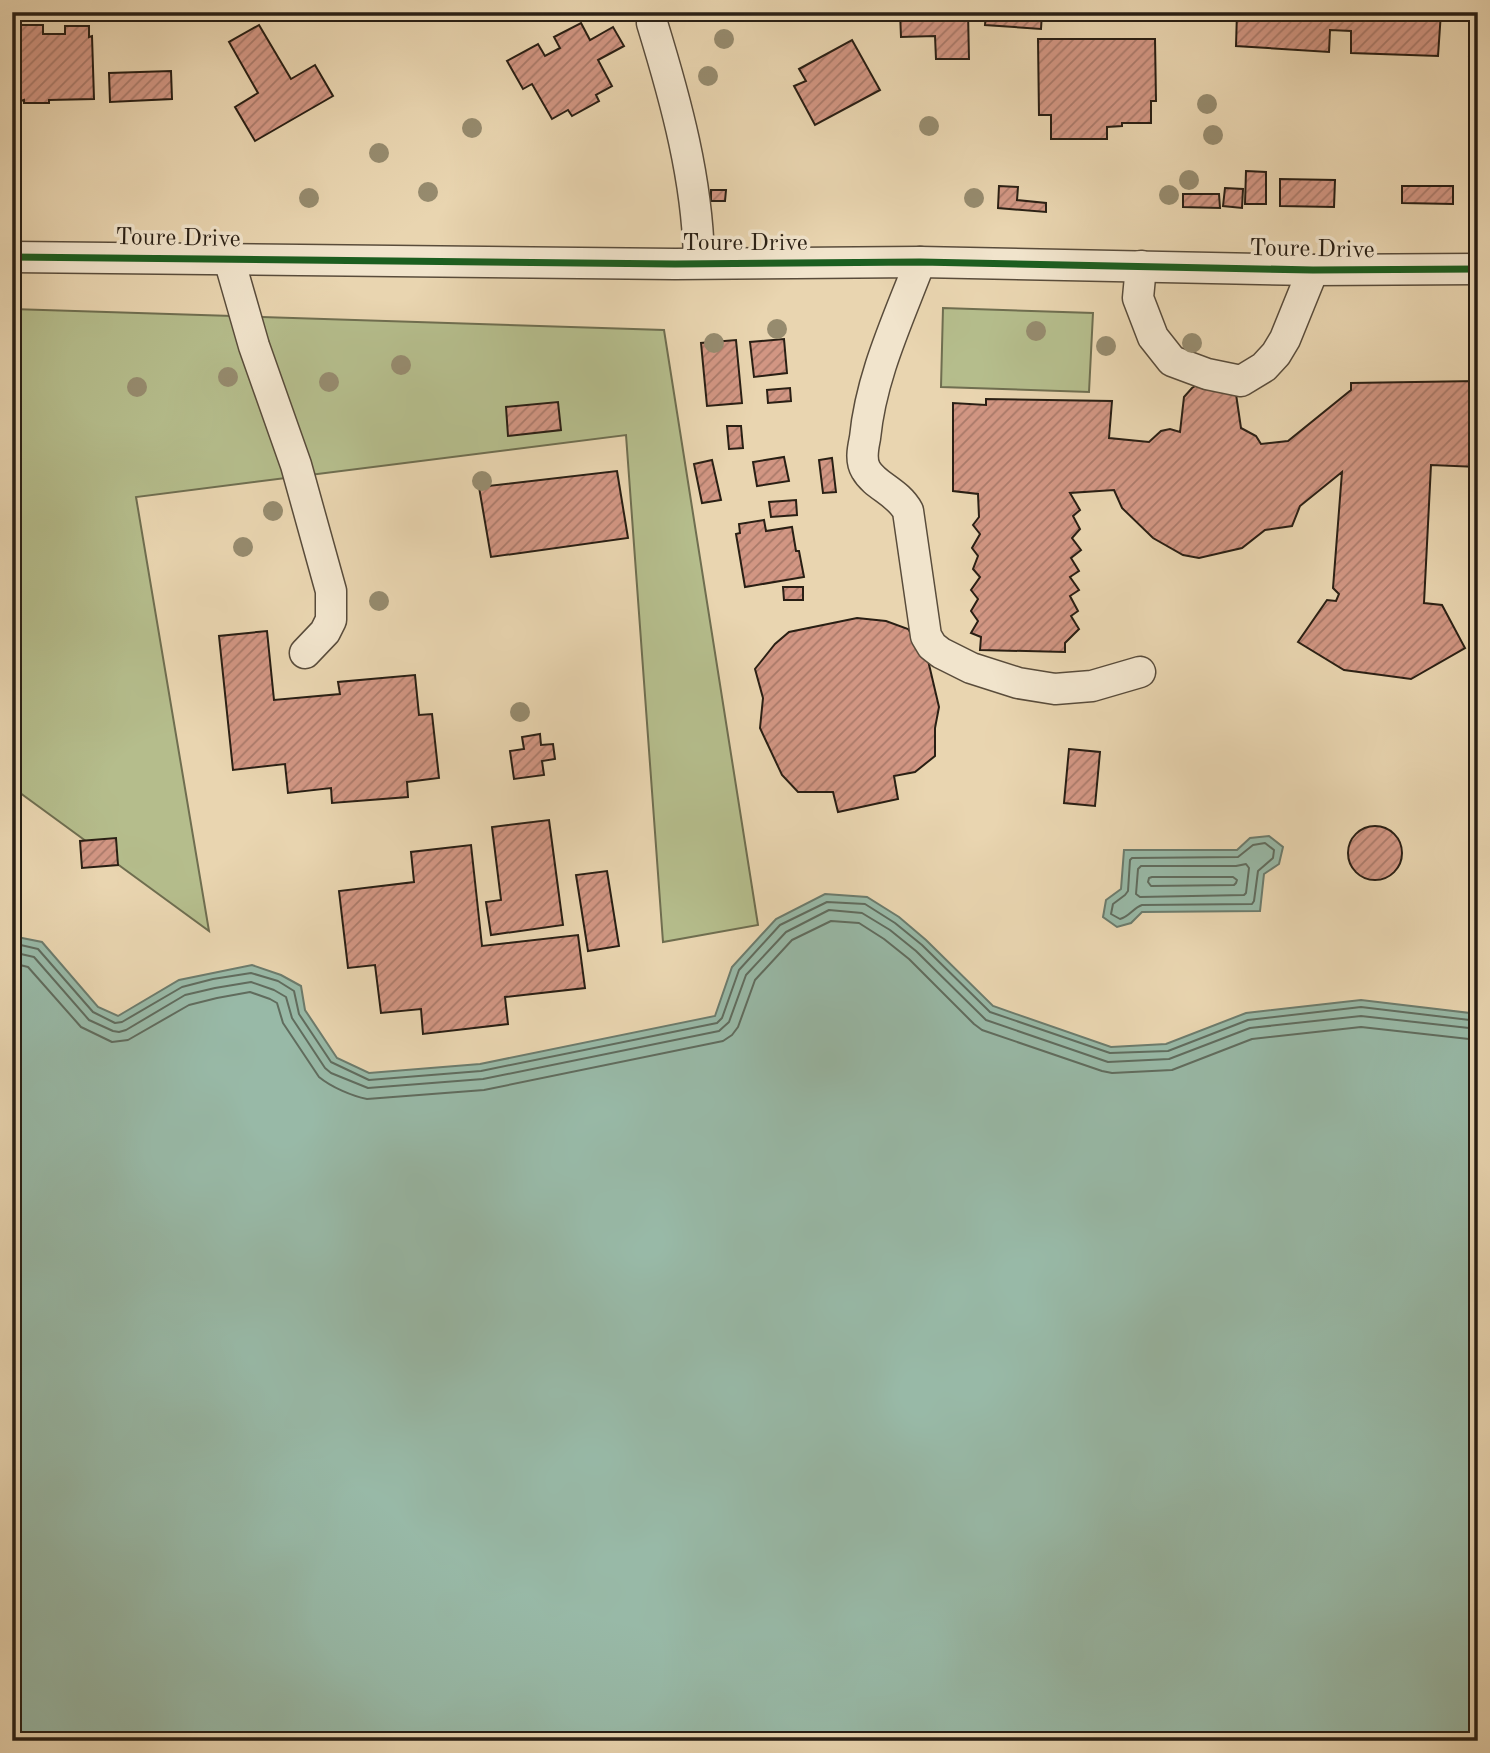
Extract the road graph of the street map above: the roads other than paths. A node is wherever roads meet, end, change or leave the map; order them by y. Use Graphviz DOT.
graph roads {
  1 [pos="652,23"];
  2 [pos="12,257"];
  3 [pos="229,259"];
  4 [pos="920,262"];
  5 [pos="699,263"];
  6 [pos="1141,266"];
  7 [pos="1478,269"];
  8 [pos="1313,270"];
  9 [pos="305,653"];
  10 [pos="1140,672"];
  1 -- 5 [label="street"];
  2 -- 3 [label="street, Toure Drive"];
  3 -- 5 [label="street, Toure Drive"];
  3 -- 9 [label="street"];
  4 -- 5 [label="street, Toure Drive"];
  4 -- 6 [label="street, Toure Drive"];
  4 -- 10 [label="street"];
  6 -- 8 [label="street, Toure Drive"];
  6 -- 8 [label="street"];
  7 -- 8 [label="street, Toure Drive"];
}
